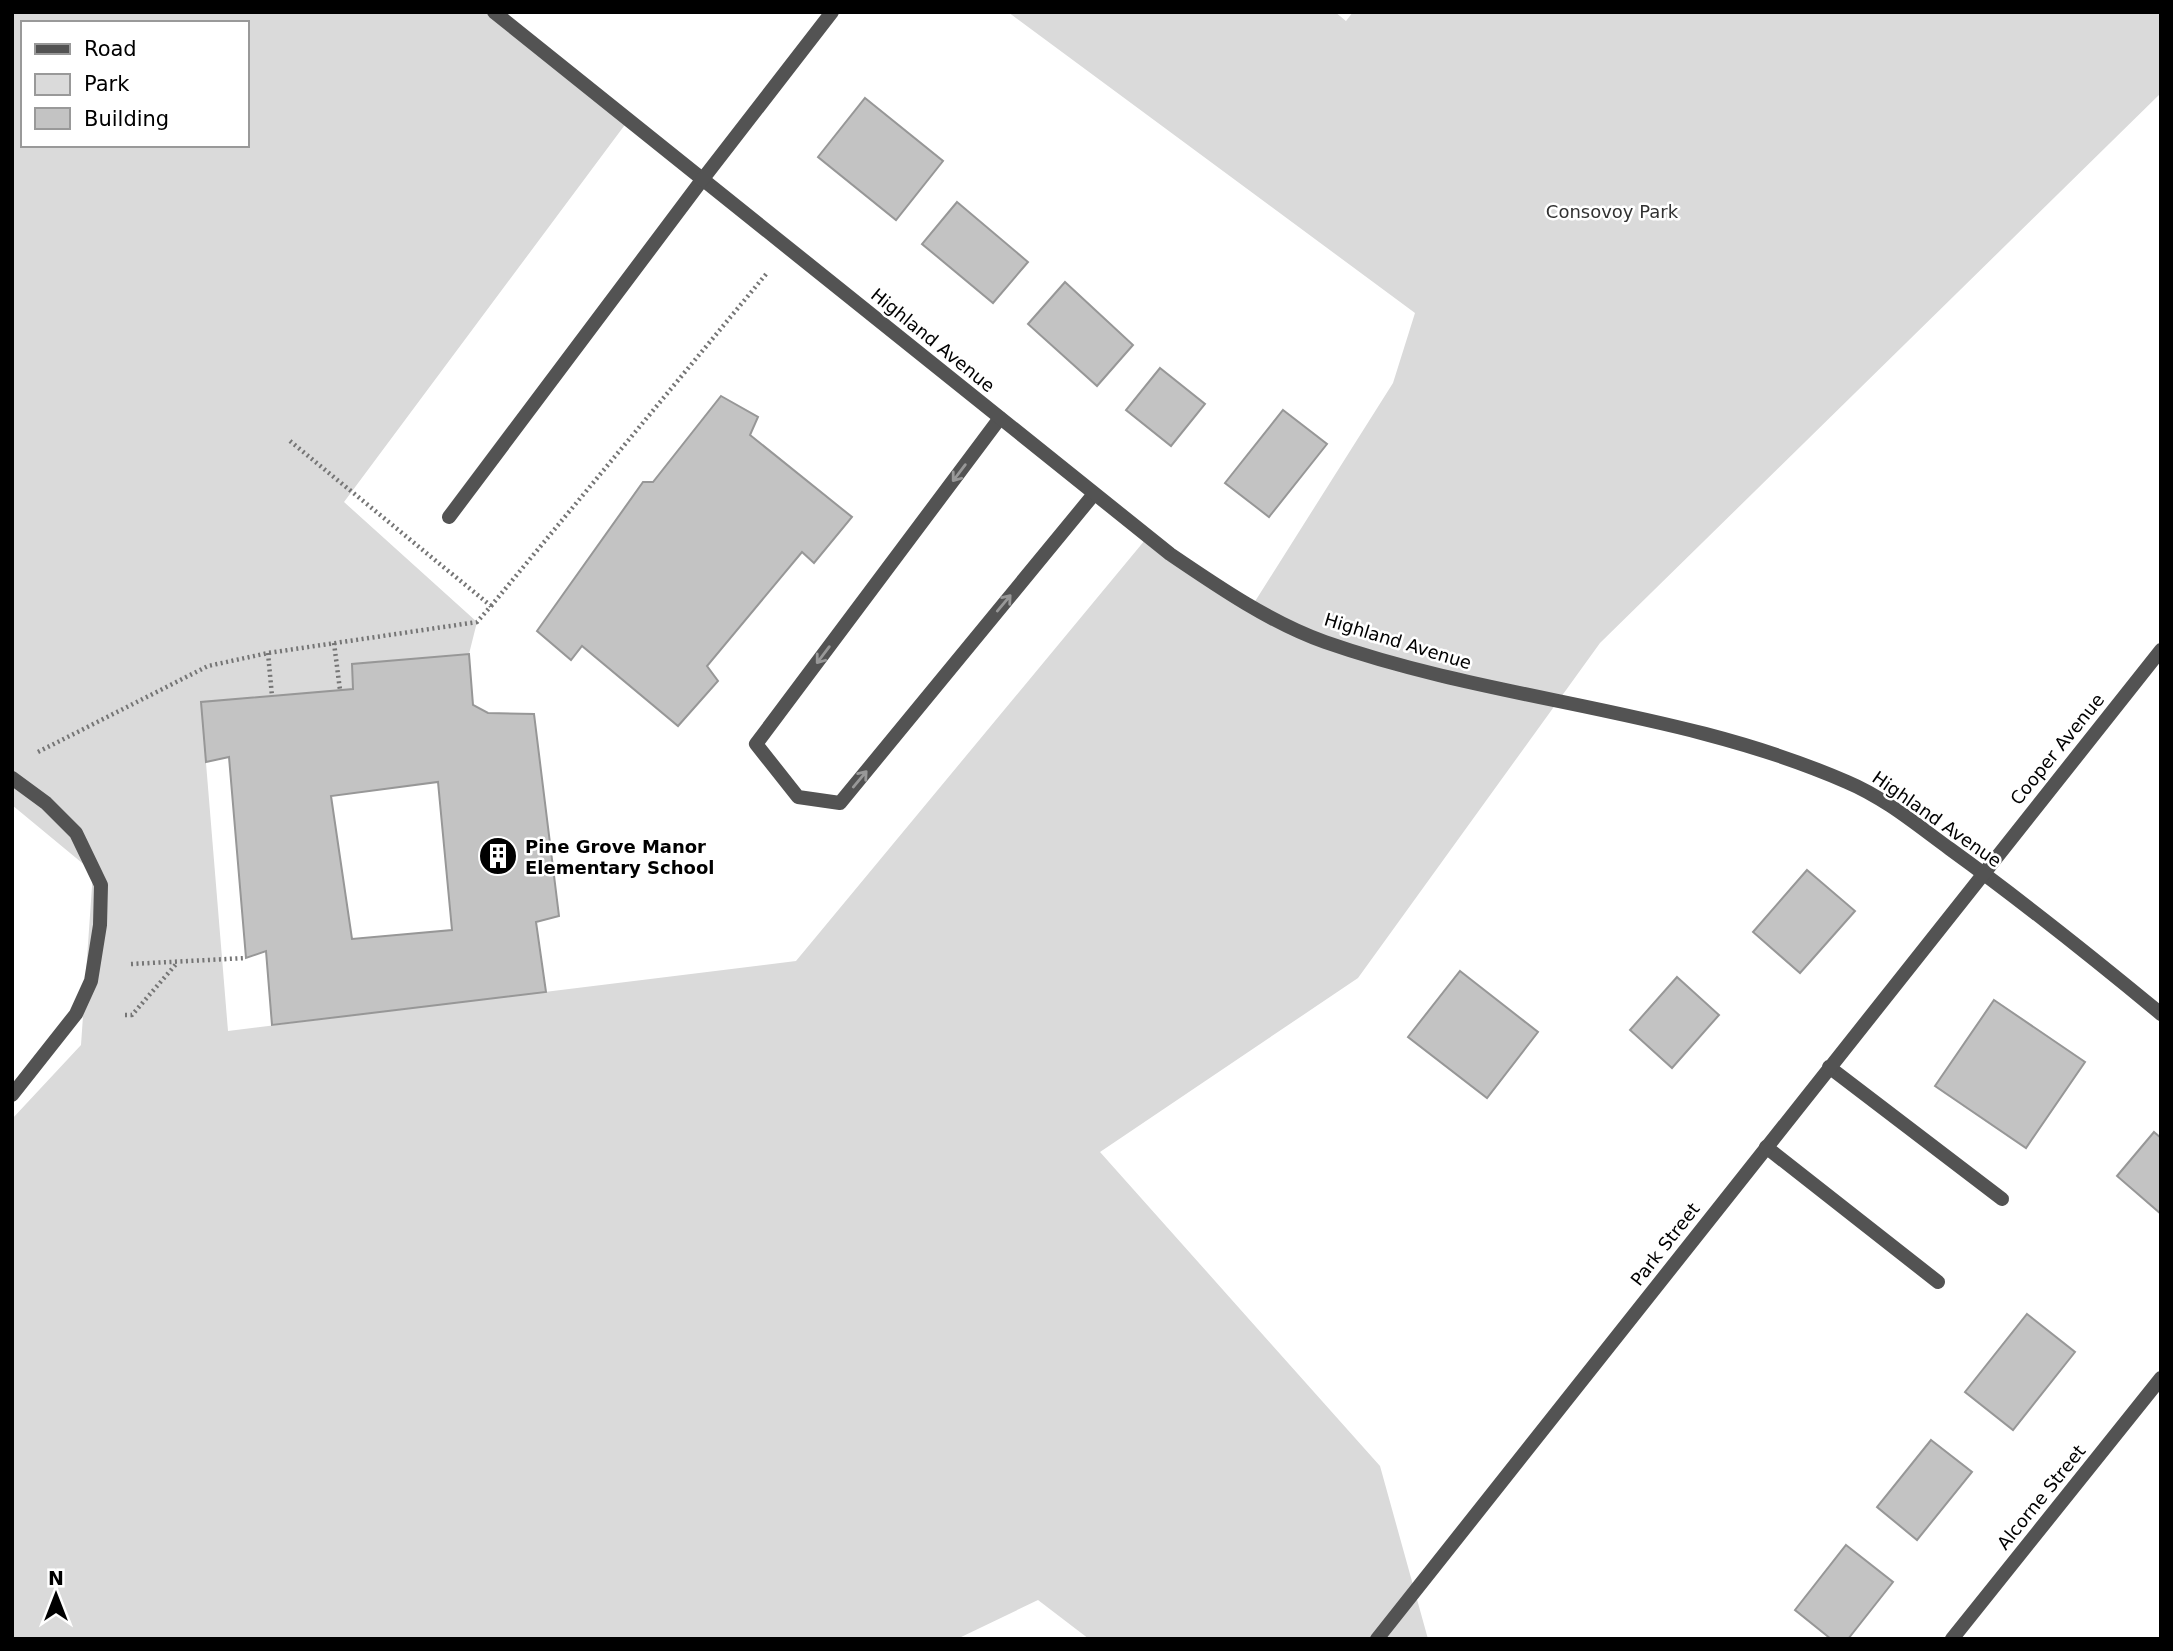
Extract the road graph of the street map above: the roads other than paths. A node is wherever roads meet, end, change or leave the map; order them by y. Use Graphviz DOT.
graph roads {
  1 [pos="494,12"];
  2 [pos="832,12"];
  3 [pos="702,180"];
  4 [pos="1000,418"];
  5 [pos="1094,494"];
  6 [pos="449,517"];
  7 [pos="2161,650"];
  8 [pos="12,778"];
  9 [pos="1983,873"];
  10 [pos="2161,1014"];
  11 [pos="1829,1067"];
  12 [pos="12,1095"];
  13 [pos="1766,1147"];
  14 [pos="2002,1199"];
  15 [pos="1938,1282"];
  16 [pos="2161,1378"];
  17 [pos="1377,1639"];
  18 [pos="1952,1639"];
  1 -- 3 [label="street, Highland Avenue"];
  2 -- 3 [label="street"];
  3 -- 4 [label="street, Highland Avenue"];
  3 -- 6 [label="street"];
  4 -- 5 [label="street, Highland Avenue"];
  4 -- 5 [label="street, one-way"];
  5 -- 9 [label="street, Highland Avenue"];
  7 -- 9 [label="street, Cooper Avenue"];
  8 -- 12 [label="street"];
  9 -- 10 [label="street, Highland Avenue"];
  9 -- 11 [label="street, Park Street"];
  11 -- 13 [label="street, Park Street"];
  11 -- 14 [label="street"];
  13 -- 15 [label="street"];
  13 -- 17 [label="street, Park Street"];
  16 -- 18 [label="street, Alcorne Street"];
}
